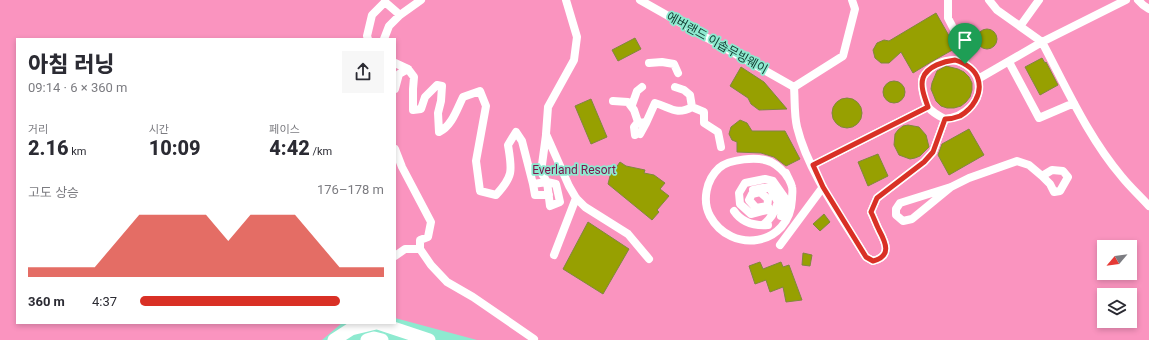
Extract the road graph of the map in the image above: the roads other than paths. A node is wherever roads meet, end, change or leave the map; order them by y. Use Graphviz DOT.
graph roads {
  1 [pos="421,0"];
  2 [pos="566,0"];
  3 [pos="640,0"];
  4 [pos="852,0"];
  5 [pos="948,0"];
  6 [pos="989,0"];
  7 [pos="1039,0"];
  8 [pos="1126,0"];
  9 [pos="1138,0"];
  10 [pos="385,1"];
  11 [pos="1149,9"];
  12 [pos="400,15"];
  13 [pos="1021,26"];
  14 [pos="368,38"];
  15 [pos="384,38"];
  16 [pos="1042,42"];
  17 [pos="1009,62"];
  18 [pos="649,63"];
  19 [pos="396,64"];
  20 [pos="965,64"];
  21 [pos="408,69"];
  22 [pos="678,73"];
  23 [pos="978,79"];
  24 [pos="396,84"];
  25 [pos="642,87"];
  26 [pos="675,87"];
  27 [pos="794,87"];
  28 [pos="613,101"];
  29 [pos="1074,103"];
  30 [pos="632,105"];
  31 [pos="692,107"];
  32 [pos="928,107"];
  33 [pos="945,119"];
  34 [pos="642,123"];
  35 [pos="546,134"];
  36 [pos="637,135"];
  37 [pos="721,147"];
  38 [pos="396,152"];
  39 [pos="813,165"];
  40 [pos="1042,176"];
  41 [pos="547,182"];
  42 [pos="533,184"];
  43 [pos="823,187"];
  44 [pos="951,187"];
  45 [pos="549,195"];
  46 [pos="576,198"];
  47 [pos="749,200"];
  48 [pos="768,206"];
  49 [pos="792,206"];
  50 [pos="1149,206"];
  51 [pos="734,211"];
  52 [pos="782,216"];
  53 [pos="763,225"];
  54 [pos="780,245"];
  55 [pos="420,249"];
  56 [pos="396,255"];
  57 [pos="554,256"];
  58 [pos="649,259"];
  59 [pos="373,324"];
  60 [pos="380,324"];
  61 [pos="534,339"];
  62 [pos="334,340"];
  63 [pos="367,340"];
  64 [pos="382,340"];
  65 [pos="429,340"];
  1 -- 12 [label="street"];
  2 -- 35 [label="street"];
  3 -- 27 [label="street, 에버랜드 이솝무빙웨이"];
  4 -- 27 [label="street"];
  5 -- 20 [label="street"];
  6 -- 13 [label="street"];
  7 -- 13 [label="street"];
  8 -- 16 [label="street"];
  9 -- 11 [label="street"];
  10 -- 12 [label="street"];
  10 -- 14 [label="street"];
  12 -- 15 [label="street"];
  13 -- 16 [label="street"];
  16 -- 17 [label="street"];
  16 -- 29 [label="street"];
  17 -- 23 [label="street"];
  17 -- 29 [label="street"];
  18 -- 22 [label="street"];
  19 -- 21 [label="street"];
  20 -- 23 [label="street"];
  20 -- 32 [label="street"];
  21 -- 24 [label="street"];
  21 -- 42 [label="street"];
  23 -- 33 [label="street"];
  25 -- 30 [label="street"];
  26 -- 31 [label="street"];
  27 -- 39 [label="street"];
  28 -- 30 [label="street"];
  29 -- 50 [label="street"];
  30 -- 34 [label="street"];
  31 -- 34 [label="street"];
  31 -- 37 [label="street"];
  32 -- 33 [label="street"];
  32 -- 39 [label="street"];
  33 -- 43 [label="street"];
  34 -- 36 [label="street"];
  35 -- 41 [label="street"];
  35 -- 46 [label="street"];
  38 -- 55 [label="street"];
  39 -- 43 [label="street"];
  40 -- 44 [label="street"];
  41 -- 42 [label="street"];
  41 -- 45 [label="street"];
  41 -- 45 [label="street"];
  42 -- 45 [label="street"];
  43 -- 54 [label="street"];
  44 -- 44 [label="street"];
  46 -- 57 [label="street"];
  46 -- 58 [label="street"];
  47 -- 48 [label="street"];
  47 -- 48 [label="street"];
  47 -- 53 [label="street"];
  48 -- 52 [label="street"];
  49 -- 49 [label="street"];
  49 -- 52 [label="street"];
  51 -- 53 [label="street"];
  52 -- 53 [label="street"];
  55 -- 56 [label="street"];
  55 -- 61 [label="street"];
  59 -- 62 [label="street"];
  60 -- 65 [label="street"];
  63 -- 64 [label="street"];
}
